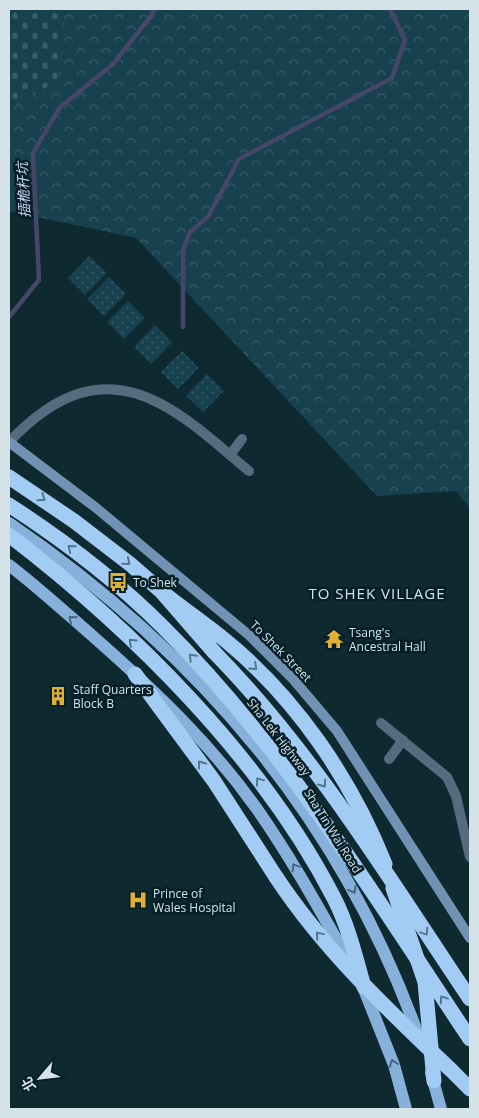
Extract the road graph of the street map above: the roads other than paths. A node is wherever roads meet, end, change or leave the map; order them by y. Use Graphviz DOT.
graph roads {
  1 [pos="242,439"];
  2 [pos="9,442"];
  3 [pos="230,455"];
  4 [pos="249,470"];
  5 [pos="9,477"];
  6 [pos="9,505"];
  7 [pos="9,522"];
  8 [pos="9,535"];
  9 [pos="9,566"];
  10 [pos="161,591"];
  11 [pos="135,674"];
  12 [pos="381,723"];
  13 [pos="403,740"];
  14 [pos="389,759"];
  15 [pos="470,857"];
  16 [pos="470,938"];
  17 [pos="366,991"];
  18 [pos="470,999"];
  19 [pos="470,1039"];
  20 [pos="434,1081"];
  21 [pos="470,1089"];
  22 [pos="406,1109"];
  23 [pos="442,1109"];
  1 -- 3 [label="street"];
  2 -- 3 [label="street"];
  2 -- 16 [label="street, To Shek Street"];
  3 -- 4 [label="street"];
  5 -- 10 [label="highway, Sha Lek Highway, one-way"];
  19 -- 6 [label="highway, Sha Lek Highway, one-way, bridge"];
  7 -- 20 [label="main road, Sha Tin Wai Road, one-way"];
  17 -- 8 [label="highway, one-way"];
  11 -- 9 [label="main road, one-way"];
  10 -- 18 [label="highway, Sha Lek Highway, one-way, bridge"];
  10 -- 20 [label="highway, one-way"];
  17 -- 11 [label="main road, one-way"];
  21 -- 11 [label="highway, one-way, bridge"];
  12 -- 13 [label="street"];
  13 -- 14 [label="street"];
  13 -- 15 [label="street"];
  22 -- 17 [label="main road, one-way"];
  20 -- 23 [label="main road, Sha Tin Wai Road"];
}
